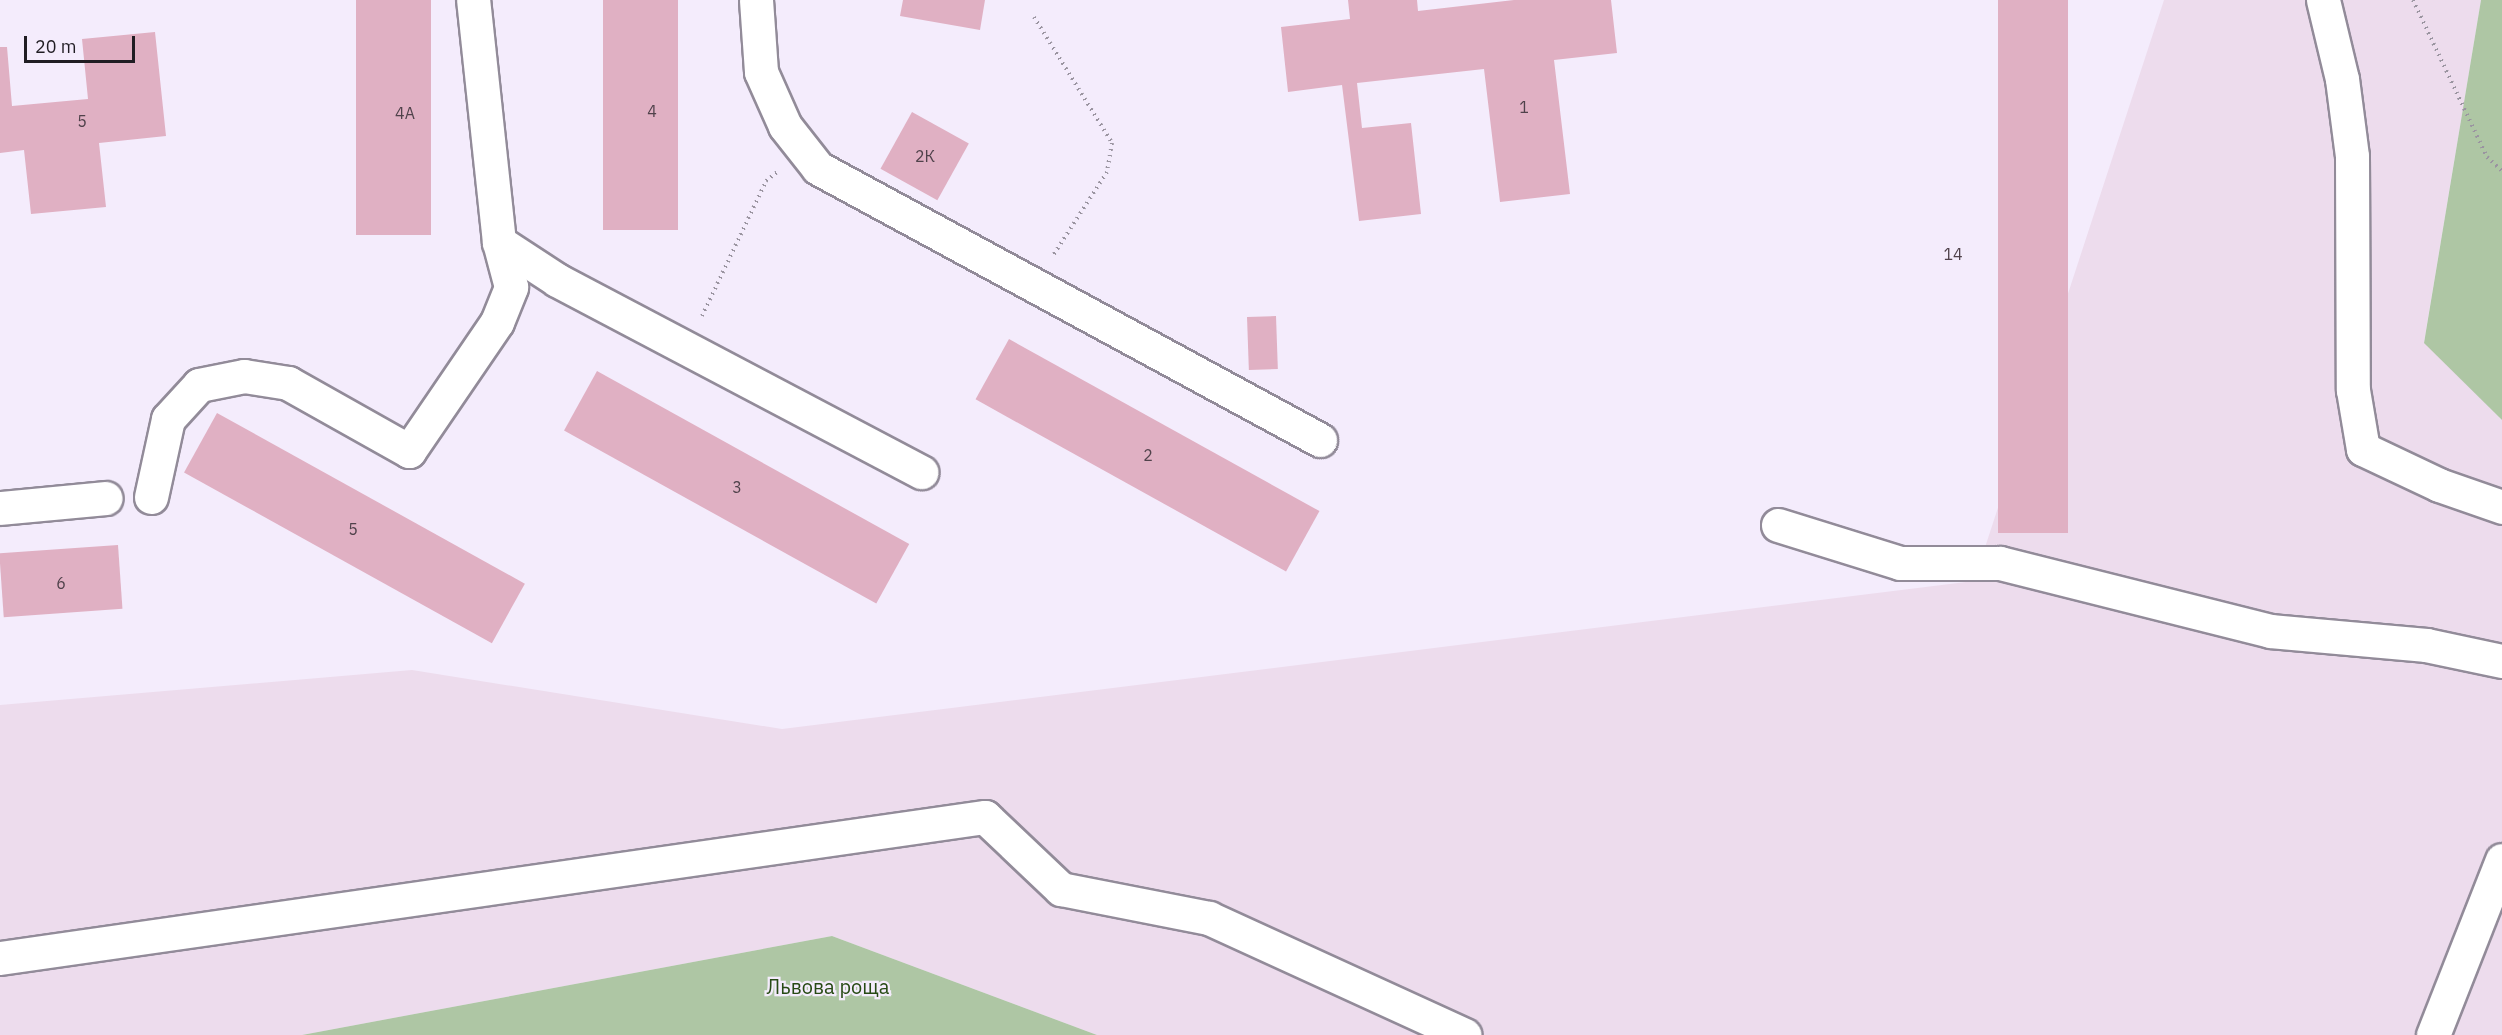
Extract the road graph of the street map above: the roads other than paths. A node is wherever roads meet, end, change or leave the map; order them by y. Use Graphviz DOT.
graph roads {
  1 [pos="473,0"];
  2 [pos="756,0"];
  3 [pos="2323,0"];
  4 [pos="499,242"];
  5 [pos="1320,440"];
  6 [pos="921,472"];
  7 [pos="151,497"];
  8 [pos="106,498"];
  9 [pos="2502,507"];
  10 [pos="0,508"];
  11 [pos="1779,525"];
  12 [pos="2502,661"];
  13 [pos="2502,860"];
  14 [pos="0,958"];
  15 [pos="1465,1035"];
  16 [pos="2433,1035"];
  1 -- 4 [label="lane"];
  2 -- 5 [label="lane"];
  3 -- 9 [label="lane"];
  4 -- 6 [label="lane"];
  4 -- 7 [label="lane"];
  8 -- 10 [label="lane"];
  11 -- 12 [label="lane"];
  13 -- 16 [label="lane"];
  14 -- 15 [label="lane"];
}
